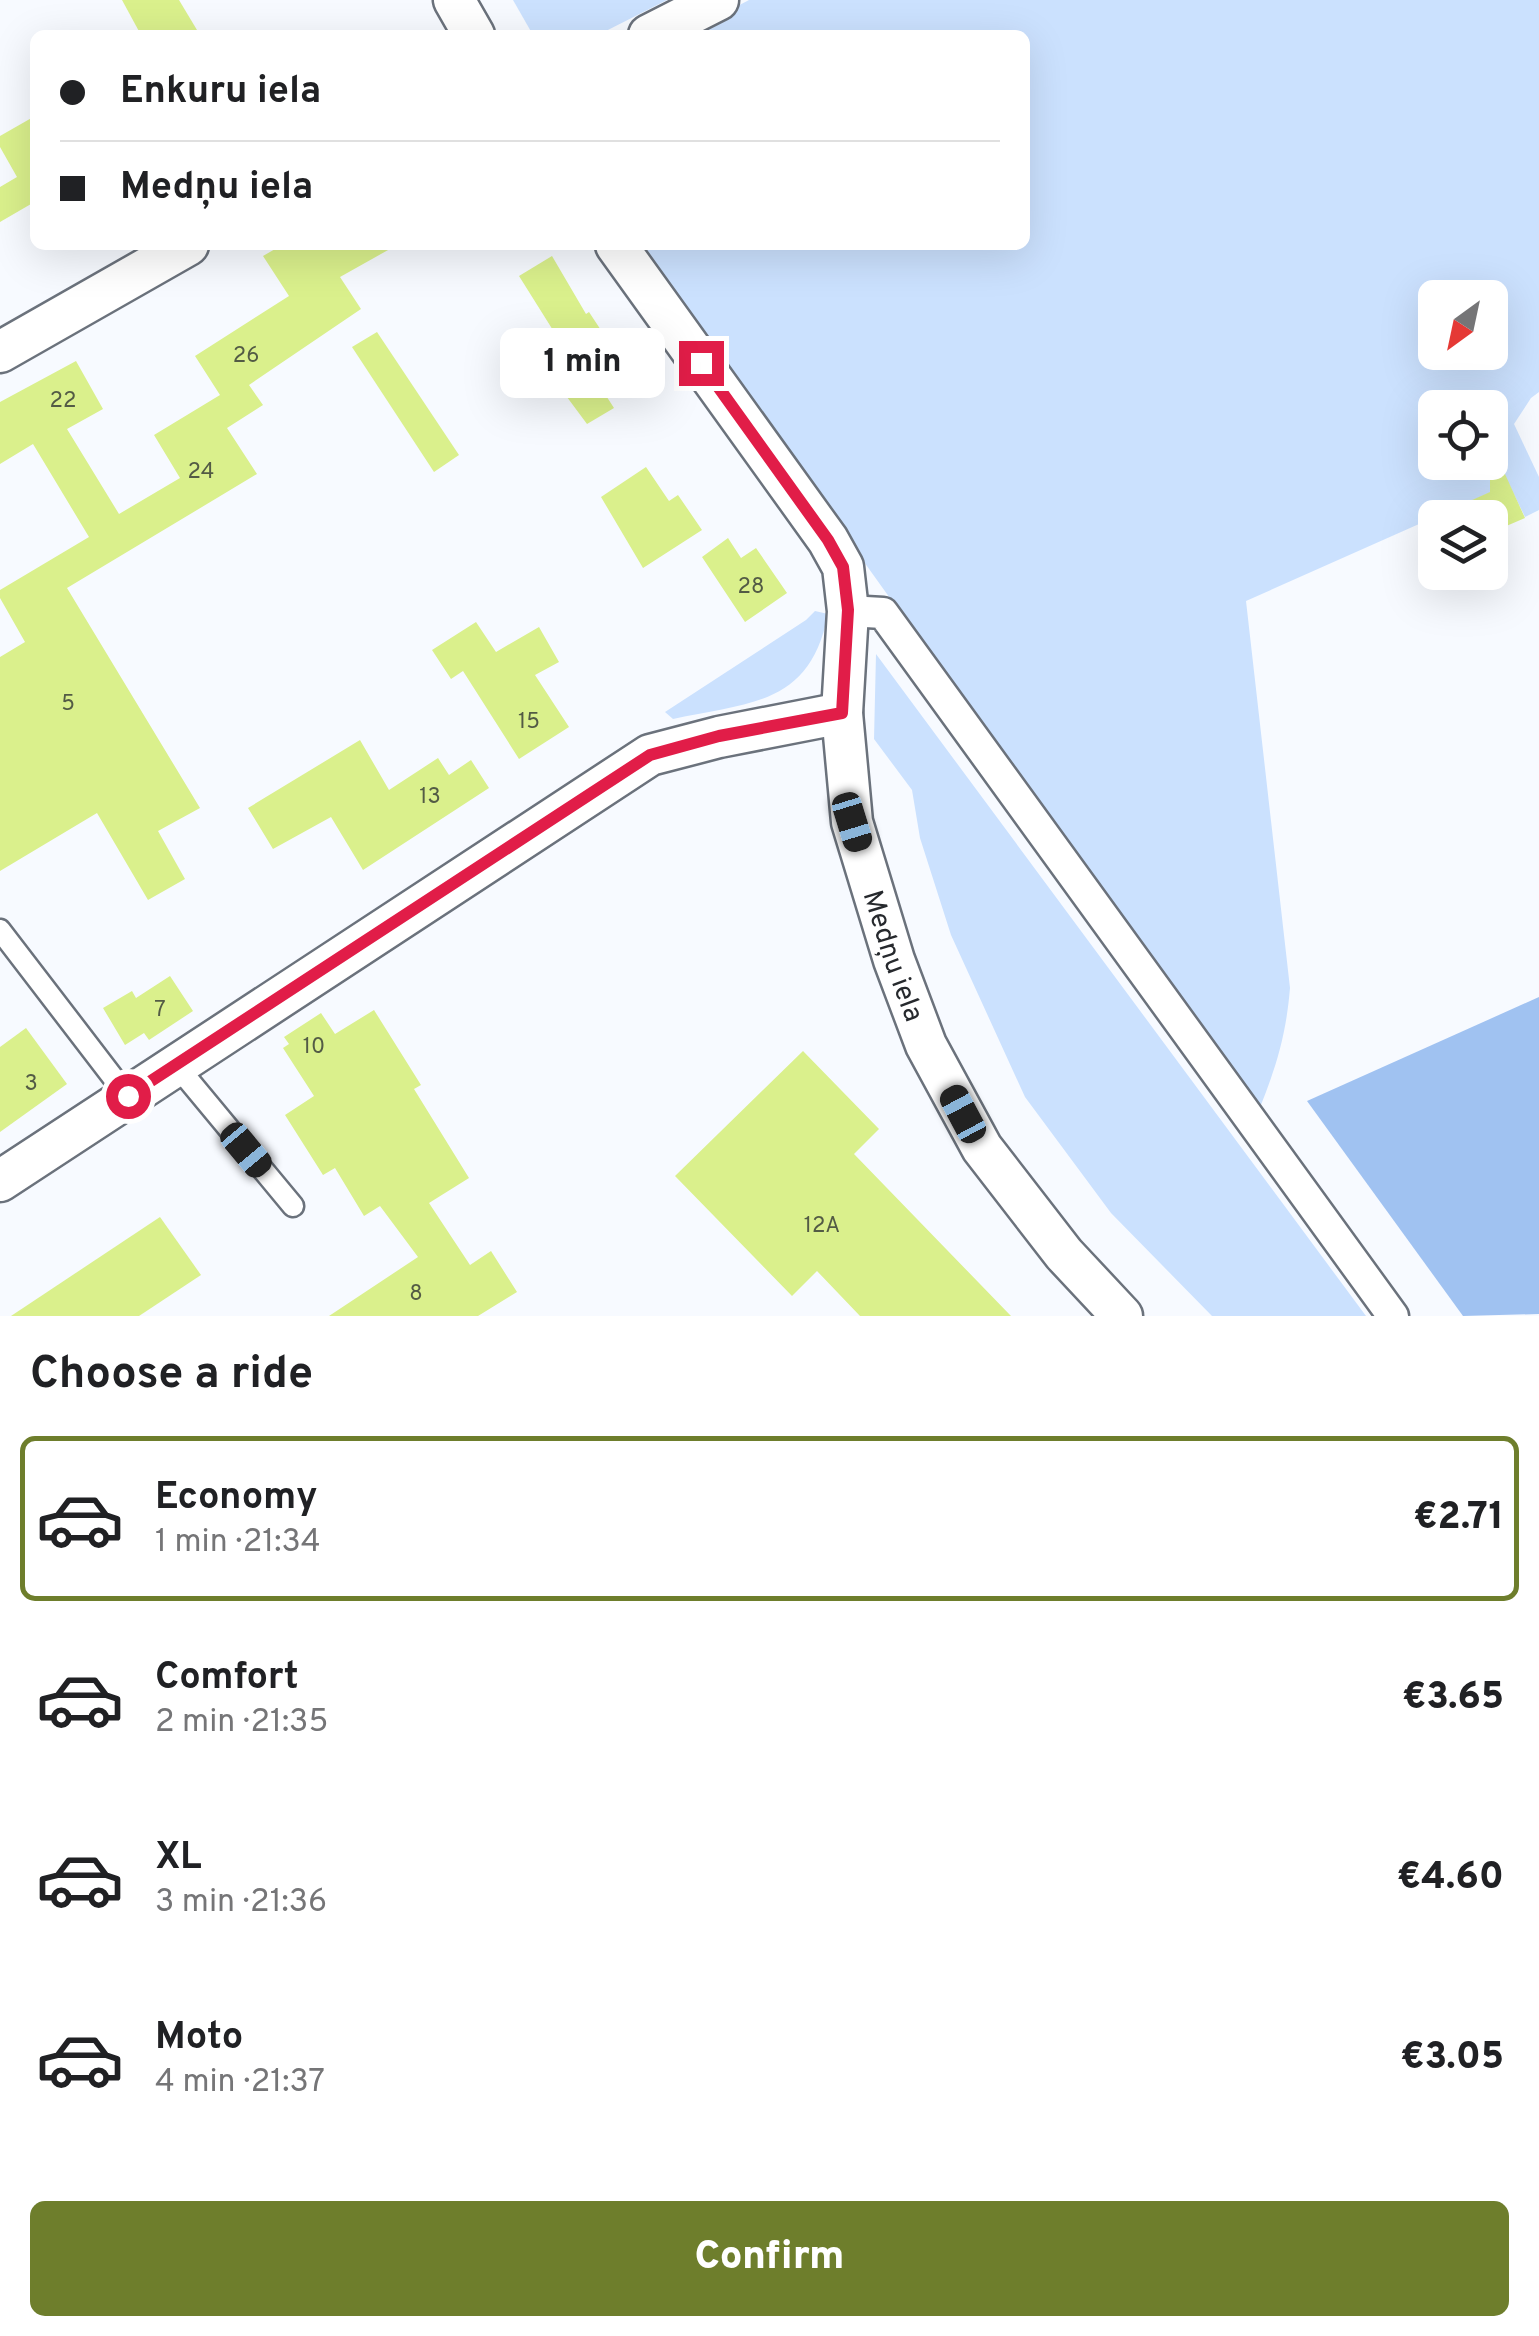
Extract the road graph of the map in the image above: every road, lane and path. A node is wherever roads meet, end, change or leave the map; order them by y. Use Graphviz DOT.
graph roads {
  1 [pos="454,0"];
  2 [pos="718,0"];
  3 [pos="471,30"];
  4 [pos="659,30"];
  5 [pos="179,250"];
  6 [pos="620,250"];
  7 [pos="0,352"];
  8 [pos="848,610"];
  9 [pos="842,713"];
  10 [pos="0,930"];
  11 [pos="176,1066"];
  12 [pos="128,1096"];
  13 [pos="0,1181"];
  14 [pos="293,1206"];
  15 [pos="1122,1316"];
  16 [pos="1392,1316"];
  1 -- 3 [label="street"];
  2 -- 4 [label="street"];
  5 -- 7 [label="street"];
  6 -- 8 [label="street, Medņu iela"];
  8 -- 9 [label="street, Medņu iela"];
  8 -- 16 [label="street"];
  9 -- 11 [label="street"];
  9 -- 15 [label="street, Medņu iela"];
  10 -- 12 [label="lane"];
  11 -- 12 [label="street"];
  11 -- 14 [label="lane"];
  12 -- 13 [label="street"];
}
